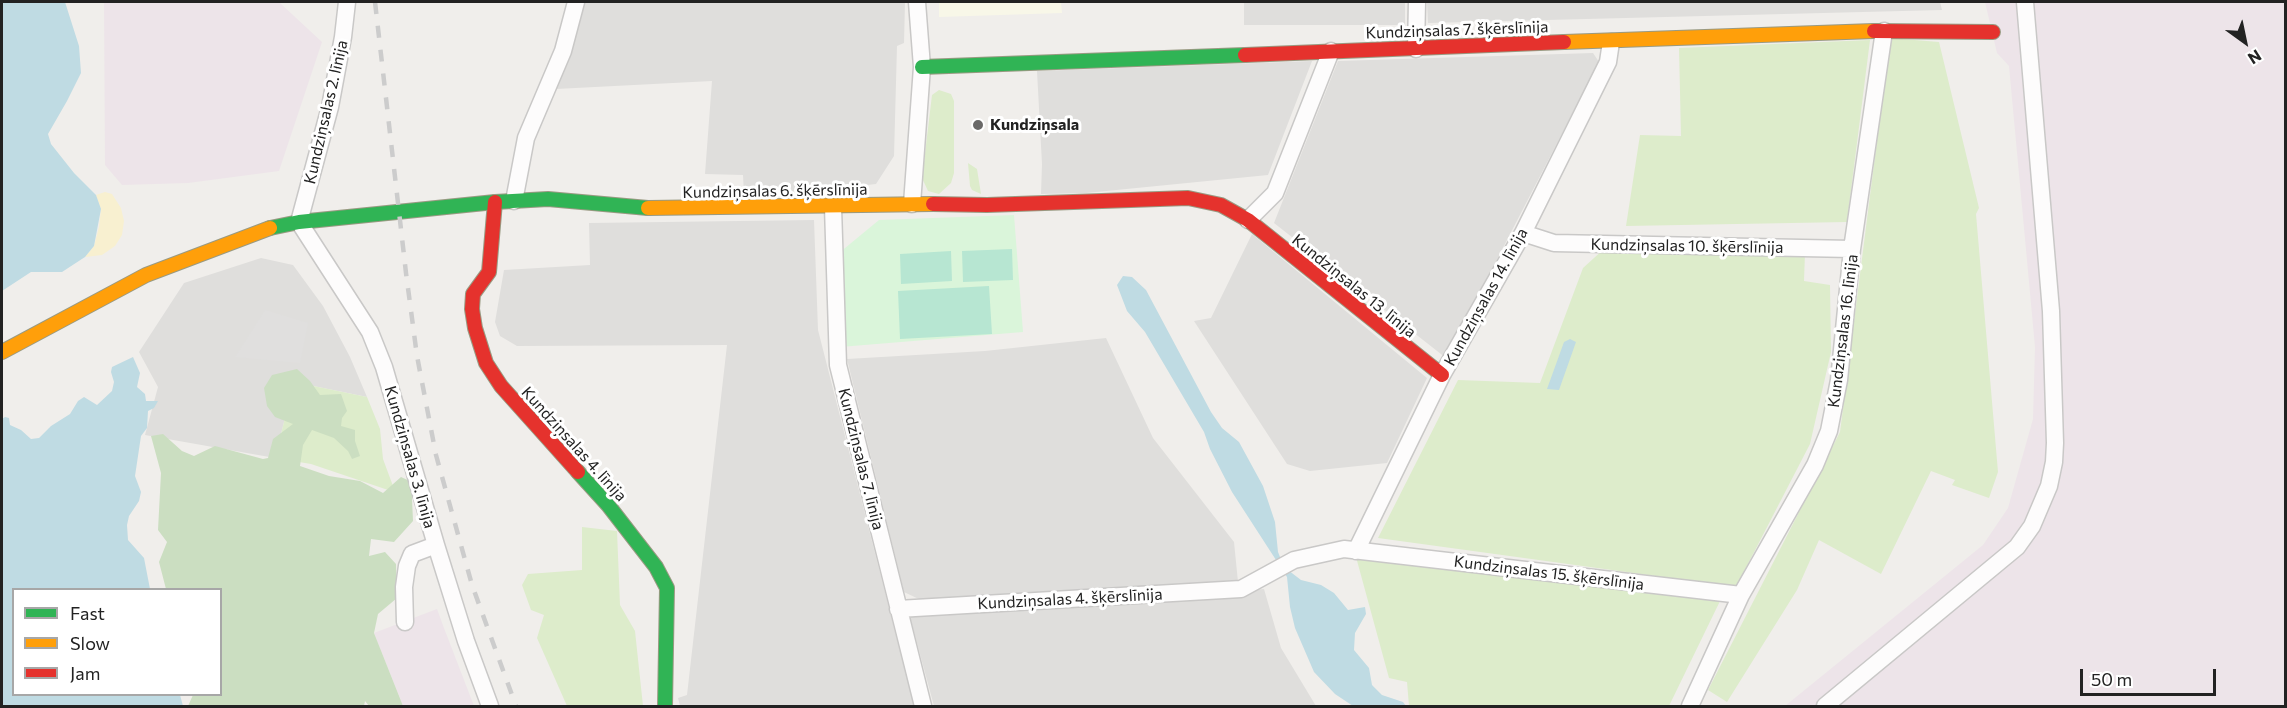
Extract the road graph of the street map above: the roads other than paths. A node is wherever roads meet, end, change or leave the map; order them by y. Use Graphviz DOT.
graph roads {
  1 [pos="347,2"];
  2 [pos="576,2"];
  3 [pos="918,2"];
  4 [pos="1417,2"];
  5 [pos="2025,2"];
  6 [pos="1884,31"];
  7 [pos="1993,32"];
  8 [pos="1611,42"];
  9 [pos="1416,49"];
  10 [pos="1331,51"];
  11 [pos="922,68"];
  12 [pos="514,201"];
  13 [pos="495,202"];
  14 [pos="912,204"];
  15 [pos="833,207"];
  16 [pos="1248,220"];
  17 [pos="299,222"];
  18 [pos="1522,233"];
  19 [pos="1852,249"];
  20 [pos="2,352"];
  21 [pos="1442,375"];
  22 [pos="436,545"];
  23 [pos="1356,551"];
  24 [pos="1241,589"];
  25 [pos="1741,595"];
  26 [pos="898,609"];
  27 [pos="405,622"];
  28 [pos="490,706"];
  29 [pos="665,706"];
  30 [pos="923,706"];
  31 [pos="1690,706"];
  32 [pos="1824,706"];
  1 -- 17 [label="street, Kundziņsalas 2. līnija"];
  2 -- 12 [label="street"];
  3 -- 11 [label="street"];
  4 -- 9 [label="street"];
  5 -- 32 [label="street"];
  6 -- 7 [label="street, Kundziņsalas 7. šķērslīnija"];
  6 -- 8 [label="street, Kundziņsalas 7. šķērslīnija"];
  6 -- 19 [label="street, Kundziņsalas 16. līnija"];
  8 -- 9 [label="street, Kundziņsalas 7. šķērslīnija"];
  8 -- 18 [label="street, Kundziņsalas 14. līnija"];
  9 -- 10 [label="street, Kundziņsalas 7. šķērslīnija"];
  10 -- 11 [label="street, Kundziņsalas 7. šķērslīnija"];
  10 -- 16 [label="street"];
  11 -- 14 [label="street"];
  12 -- 13 [label="street, Kundziņsalas 6. šķērslīnija"];
  12 -- 15 [label="street, Kundziņsalas 6. šķērslīnija"];
  13 -- 17 [label="street, Kundziņsalas 6. šķērslīnija"];
  13 -- 29 [label="street, Kundziņsalas 4. līnija"];
  14 -- 15 [label="street, Kundziņsalas 6. šķērslīnija"];
  14 -- 16 [label="street, Kundziņsalas 6. šķērslīnija"];
  15 -- 26 [label="street, Kundziņsalas 7. līnija"];
  16 -- 21 [label="street, Kundziņsalas 13. līnija"];
  17 -- 20 [label="street, Kundziņsalas 6. šķērslīnija"];
  17 -- 22 [label="street, Kundziņsalas 3. līnija"];
  18 -- 19 [label="street, Kundziņsalas 10. šķērslīnija"];
  18 -- 21 [label="street, Kundziņsalas 14. līnija"];
  19 -- 25 [label="street, Kundziņsalas 16. līnija"];
  21 -- 23 [label="street, Kundziņsalas 14. līnija"];
  22 -- 27 [label="street"];
  22 -- 28 [label="street, Kundziņsalas 3. līnija"];
  23 -- 24 [label="street, Kundziņsalas 15. šķērslīnija"];
  23 -- 25 [label="street, Kundziņsalas 15. šķērslīnija"];
  24 -- 26 [label="street, Kundziņsalas 4. šķērslīnija"];
  25 -- 31 [label="street, Kundziņsalas 16. līnija"];
  26 -- 30 [label="street, Kundziņsalas 7. līnija"];
}
